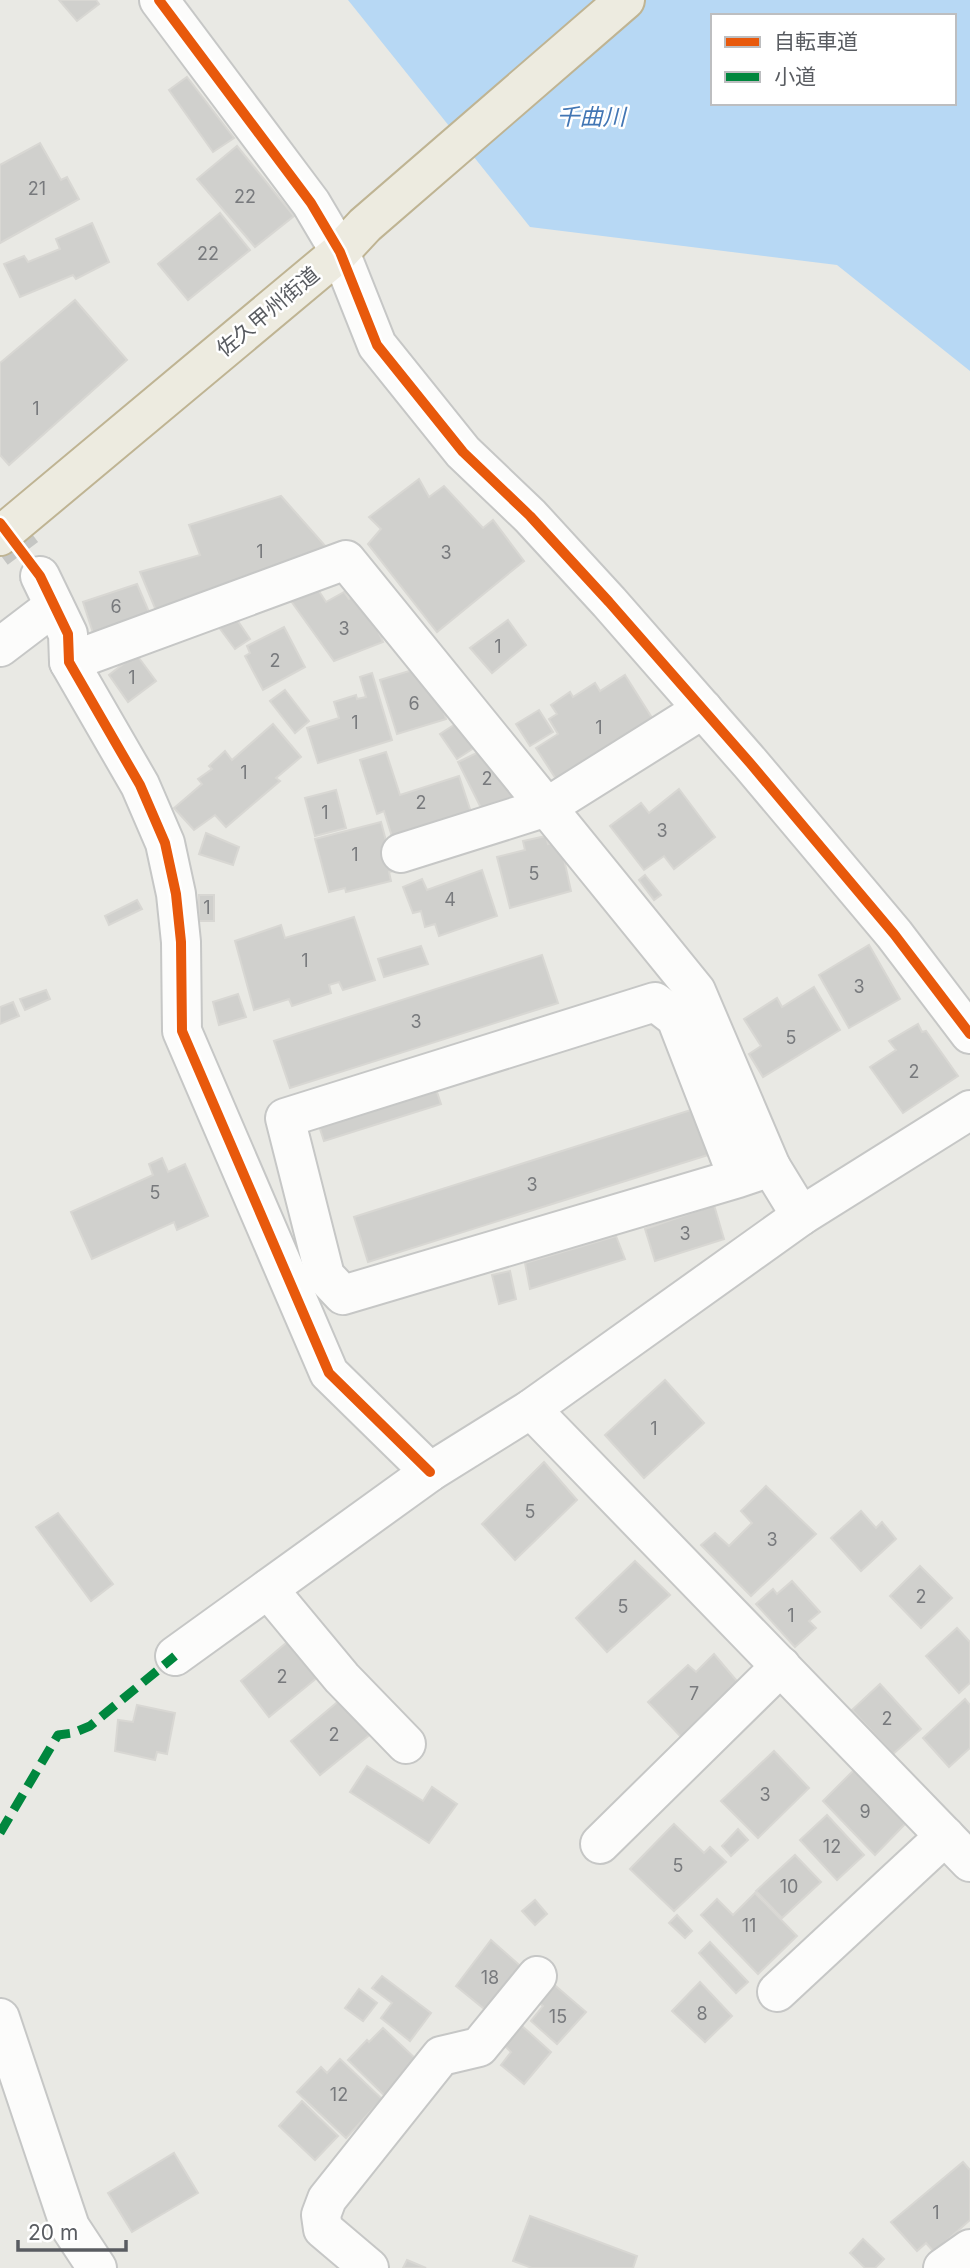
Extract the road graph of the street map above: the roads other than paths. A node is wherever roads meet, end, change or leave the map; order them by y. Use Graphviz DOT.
graph roads {
  1 [pos="159,0"];
  2 [pos="625,0"];
  3 [pos="353,238"];
  4 [pos="0,536"];
  5 [pos="0,647"];
  6 [pos="69,662"];
  7 [pos="703,709"];
  8 [pos="547,807"];
  9 [pos="401,853"];
  10 [pos="970,1034"];
  11 [pos="970,1110"];
  12 [pos="754,1173"];
  13 [pos="801,1216"];
  14 [pos="316,1240"];
  15 [pos="277,1251"];
  16 [pos="531,1409"];
  17 [pos="430,1472"];
  18 [pos="268,1590"];
  19 [pos="176,1656"];
  20 [pos="781,1666"];
  21 [pos="406,1744"];
  22 [pos="600,1844"];
  23 [pos="957,1849"];
  24 [pos="537,1976"];
  25 [pos="776,1992"];
  26 [pos="0,2018"];
  27 [pos="970,2249"];
  28 [pos="97,2268"];
  29 [pos="369,2268"];
  30 [pos="943,2268"];
  1 -- 3 [label="street"];
  2 -- 3 [label="highway, 佐久甲州街道"];
  3 -- 4 [label="highway, 佐久甲州街道"];
  3 -- 7 [label="street"];
  5 -- 6 [label="street"];
  6 -- 8 [label="street"];
  6 -- 15 [label="street"];
  7 -- 8 [label="street"];
  7 -- 10 [label="street"];
  8 -- 9 [label="street"];
  8 -- 12 [label="street"];
  11 -- 13 [label="street"];
  12 -- 13 [label="street"];
  12 -- 14 [label="street"];
  12 -- 14 [label="street"];
  13 -- 16 [label="street"];
  14 -- 15 [label="street"];
  15 -- 17 [label="street"];
  16 -- 17 [label="street"];
  16 -- 20 [label="street"];
  17 -- 18 [label="street"];
  18 -- 19 [label="street"];
  18 -- 21 [label="street"];
  20 -- 22 [label="street"];
  20 -- 23 [label="street"];
  23 -- 25 [label="street"];
  24 -- 29 [label="street"];
  26 -- 28 [label="street"];
  27 -- 30 [label="street"];
}
